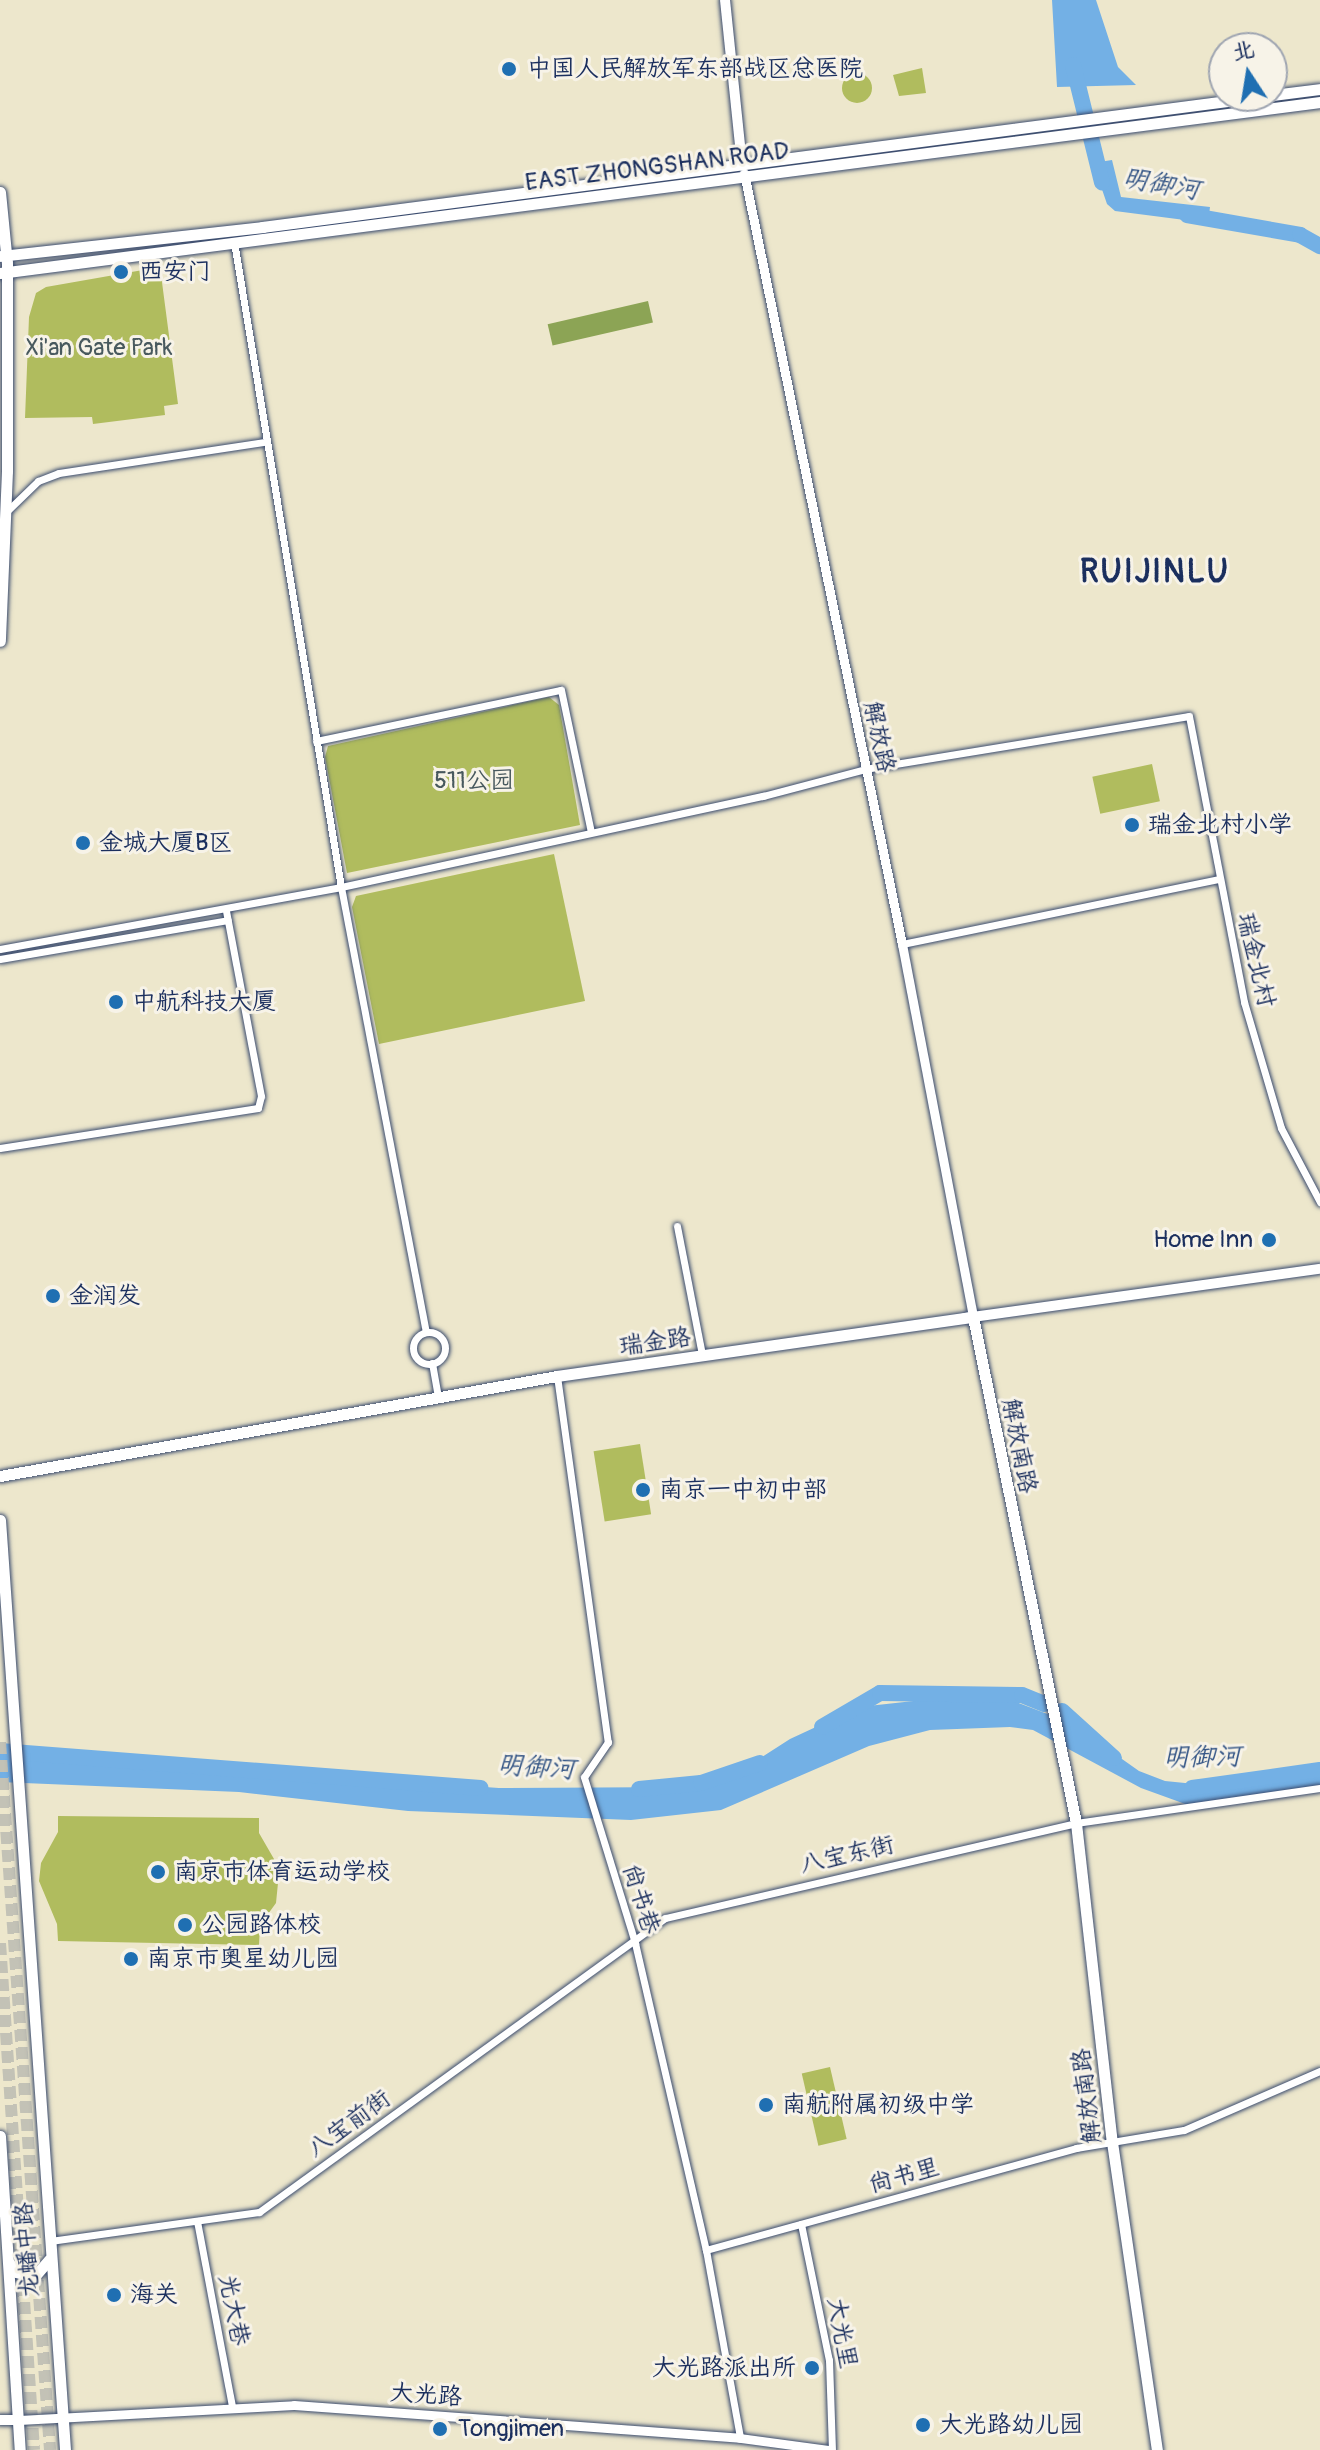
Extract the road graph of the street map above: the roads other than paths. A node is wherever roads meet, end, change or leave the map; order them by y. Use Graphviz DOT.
graph roads {
  1 [pos="725,0"];
  2 [pos="1320,89"];
  3 [pos="1288,93"];
  4 [pos="1320,102"];
  5 [pos="1208,104"];
  6 [pos="742,165"];
  7 [pos="745,179"];
  8 [pos="0,192"];
  9 [pos="234,242"];
  10 [pos="3,256"];
  11 [pos="3,272"];
  12 [pos="3,382"];
  13 [pos="265,442"];
  14 [pos="5,513"];
  15 [pos="0,641"];
  16 [pos="316,741"];
  17 [pos="865,769"];
  18 [pos="591,832"];
  19 [pos="1218,879"];
  20 [pos="341,887"];
  21 [pos="226,910"];
  22 [pos="228,920"];
  23 [pos="902,944"];
  24 [pos="0,949"];
  25 [pos="0,959"];
  26 [pos="0,1148"];
  27 [pos="1320,1202"];
  28 [pos="677,1226"];
  29 [pos="1320,1269"];
  30 [pos="973,1317"];
  31 [pos="426,1332"];
  32 [pos="702,1355"];
  33 [pos="432,1363"];
  34 [pos="557,1376"];
  35 [pos="438,1397"];
  36 [pos="0,1476"];
  37 [pos="0,1520"];
  38 [pos="0,1536"];
  39 [pos="1019,1547"];
  40 [pos="1046,1677"];
  41 [pos="1320,1788"];
  42 [pos="1076,1823"];
  43 [pos="635,1943"];
  44 [pos="1320,2071"];
  45 [pos="0,2136"];
  46 [pos="1112,2142"];
  47 [pos="197,2221"];
  48 [pos="801,2224"];
  49 [pos="47,2241"];
  50 [pos="706,2250"];
  51 [pos="49,2260"];
  52 [pos="8,2262"];
  53 [pos="232,2406"];
  54 [pos="63,2417"];
  55 [pos="0,2420"];
  56 [pos="19,2420"];
  57 [pos="740,2438"];
  58 [pos="20,2450"];
  59 [pos="65,2450"];
  60 [pos="830,2450"];
  61 [pos="1157,2450"];
  1 -- 6 [label="main road"];
  2 -- 3 [label="main road"];
  4 -- 7 [label="main road, EAST ZHONGSHAN ROAD"];
  5 -- 6 [label="main road, EAST ZHONGSHAN ROAD"];
  6 -- 7 [label="street, 解放路"];
  6 -- 10 [label="main road, EAST ZHONGSHAN ROAD"];
  7 -- 9 [label="main road, EAST ZHONGSHAN ROAD"];
  7 -- 17 [label="street, 解放路"];
  8 -- 10 [label="main road"];
  9 -- 11 [label="main road, EAST ZHONGSHAN ROAD"];
  9 -- 13 [label="street"];
  10 -- 11 [label="main road"];
  11 -- 12 [label="main road"];
  12 -- 14 [label="main road"];
  13 -- 14 [label="street"];
  13 -- 16 [label="street"];
  14 -- 15 [label="main road"];
  16 -- 18 [label="street"];
  16 -- 20 [label="street"];
  17 -- 18 [label="street"];
  17 -- 19 [label="street, 瑞金北村"];
  17 -- 23 [label="street, 解放路"];
  18 -- 20 [label="street"];
  19 -- 23 [label="street"];
  19 -- 27 [label="street, 瑞金北村"];
  20 -- 21 [label="street"];
  20 -- 31 [label="street"];
  21 -- 22 [label="street"];
  21 -- 24 [label="street"];
  22 -- 25 [label="street"];
  22 -- 26 [label="street"];
  23 -- 30 [label="street, 解放路"];
  28 -- 32 [label="street"];
  29 -- 30 [label="main road, 瑞金路"];
  30 -- 32 [label="main road, 瑞金路"];
  30 -- 39 [label="street, 解放南路"];
  31 -- 33 [label="street"];
  31 -- 33 [label="street"];
  32 -- 34 [label="main road, 瑞金路"];
  33 -- 35 [label="street"];
  34 -- 35 [label="main road, 瑞金路"];
  34 -- 43 [label="street, 尚书巷"];
  35 -- 36 [label="main road, 瑞金路"];
  37 -- 38 [label="main road, 龙蟠中路"];
  38 -- 49 [label="main road, 龙蟠中路"];
  39 -- 40 [label="main road"];
  40 -- 42 [label="main road"];
  40 -- 42 [label="street, 解放南路"];
  41 -- 42 [label="street, 八宝东街"];
  42 -- 43 [label="street, 八宝东街"];
  42 -- 46 [label="street, 解放南路"];
  43 -- 47 [label="street, 八宝前街"];
  43 -- 50 [label="street, 尚书巷"];
  44 -- 46 [label="street, 尚书里"];
  45 -- 52 [label="main road, 龙蟠中路"];
  46 -- 48 [label="street, 尚书里"];
  46 -- 61 [label="street, 解放南路"];
  47 -- 49 [label="street, 八宝前街"];
  47 -- 53 [label="street, 光大巷"];
  48 -- 50 [label="street, 尚书里"];
  48 -- 60 [label="street, 大光里"];
  49 -- 51 [label="main road, 龙蟠中路"];
  50 -- 57 [label="street, 尚书巷"];
  51 -- 52 [label="main road"];
  51 -- 54 [label="main road, 龙蟠中路"];
  52 -- 56 [label="main road, 龙蟠中路"];
  53 -- 54 [label="street, 大光路"];
  53 -- 57 [label="street, 大光路"];
  54 -- 56 [label="street, 大光路"];
  54 -- 59 [label="main road, 龙蟠中路"];
  55 -- 56 [label="main road"];
  56 -- 58 [label="main road, 龙蟠中路"];
  57 -- 60 [label="street, 大光路"];
}
